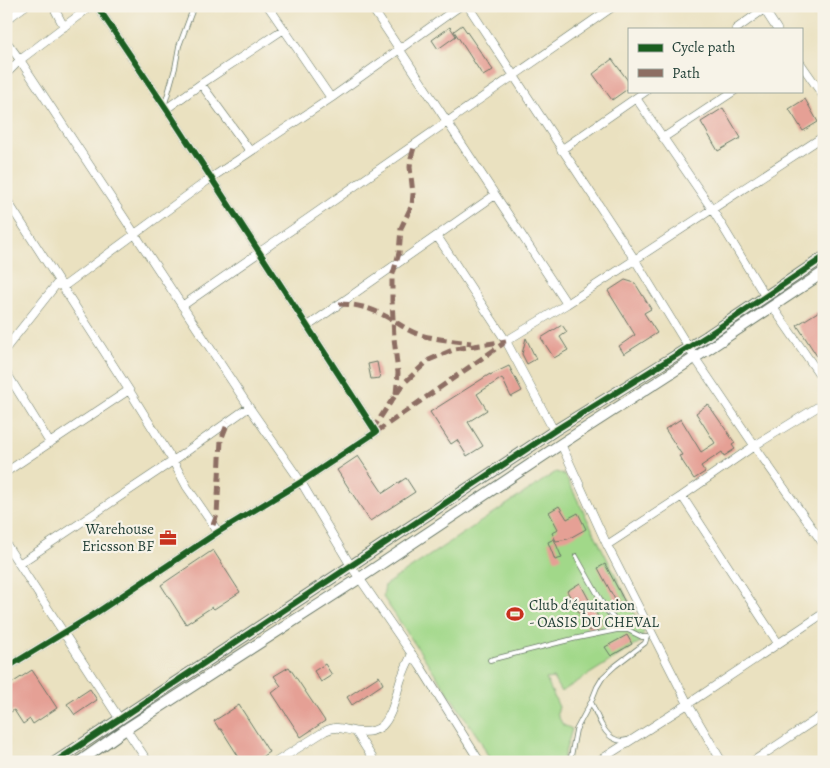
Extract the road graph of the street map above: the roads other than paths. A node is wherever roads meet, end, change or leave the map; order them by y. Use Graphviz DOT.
graph roads {
  1 [pos="25,6"];
  2 [pos="53,6"];
  3 [pos="91,6"];
  4 [pos="97,6"];
  5 [pos="194,6"];
  6 [pos="268,6"];
  7 [pos="371,6"];
  8 [pos="460,6"];
  9 [pos="468,6"];
  10 [pos="614,6"];
  11 [pos="763,8"];
  12 [pos="6,20"];
  13 [pos="64,27"];
  14 [pos="737,28"];
  15 [pos="776,28"];
  16 [pos="284,29"];
  17 [pos="6,41"];
  18 [pos="399,49"];
  19 [pos="20,60"];
  20 [pos="802,65"];
  21 [pos="6,74"];
  22 [pos="514,76"];
  23 [pos="201,84"];
  24 [pos="645,92"];
  25 [pos="732,92"];
  26 [pos="824,97"];
  27 [pos="331,98"];
  28 [pos="636,98"];
  29 [pos="165,108"];
  30 [pos="447,122"];
  31 [pos="824,136"];
  32 [pos="663,138"];
  33 [pos="561,150"];
  34 [pos="250,151"];
  35 [pos="211,178"];
  36 [pos="495,195"];
  37 [pos="7,203"];
  38 [pos="712,209"];
  39 [pos="135,235"];
  40 [pos="437,236"];
  41 [pos="260,252"];
  42 [pos="824,257"];
  43 [pos="635,260"];
  44 [pos="824,272"];
  45 [pos="61,284"];
  46 [pos="765,296"];
  47 [pos="567,304"];
  48 [pos="182,306"];
  49 [pos="772,306"];
  50 [pos="308,326"];
  51 [pos="506,341"];
  52 [pos="6,348"];
  53 [pos="688,348"];
  54 [pos="695,358"];
  55 [pos="6,372"];
  56 [pos="824,380"];
  57 [pos="129,390"];
  58 [pos="824,403"];
  59 [pos="248,407"];
  60 [pos="554,431"];
  61 [pos="50,442"];
  62 [pos="561,444"];
  63 [pos="754,446"];
  64 [pos="173,461"];
  65 [pos="6,472"];
  66 [pos="301,482"];
  67 [pos="682,496"];
  68 [pos="218,532"];
  69 [pos="6,544"];
  70 [pos="608,545"];
  71 [pos="824,545"];
  72 [pos="576,556"];
  73 [pos="19,564"];
  74 [pos="351,566"];
  75 [pos="360,578"];
  76 [pos="824,613"];
  77 [pos="628,630"];
  78 [pos="64,633"];
  79 [pos="651,638"];
  80 [pos="778,643"];
  81 [pos="412,654"];
  82 [pos="490,660"];
  83 [pos="6,668"];
  84 [pos="590,702"];
  85 [pos="688,704"];
  86 [pos="824,714"];
  87 [pos="119,718"];
  88 [pos="126,729"];
  89 [pos="356,732"];
  90 [pos="633,740"];
  91 [pos="55,762"];
  92 [pos="79,762"];
  93 [pos="148,762"];
  94 [pos="276,762"];
  95 [pos="375,762"];
  96 [pos="480,762"];
  97 [pos="570,762"];
  98 [pos="597,762"];
  99 [pos="722,762"];
  100 [pos="752,762"];
  1 -- 12 [label="street"];
  2 -- 13 [label="street"];
  3 -- 13 [label="street"];
  4 -- 29 [label="street"];
  5 -- 29 [label="lane"];
  6 -- 16 [label="street"];
  7 -- 18 [label="street"];
  8 -- 18 [label="street"];
  9 -- 22 [label="street"];
  10 -- 22 [label="street"];
  11 -- 14 [label="street"];
  11 -- 15 [label="street"];
  13 -- 19 [label="street"];
  16 -- 23 [label="street"];
  16 -- 27 [label="street"];
  17 -- 19 [label="street"];
  18 -- 27 [label="street"];
  18 -- 30 [label="street"];
  19 -- 21 [label="street"];
  19 -- 39 [label="street"];
  20 -- 26 [label="street"];
  22 -- 30 [label="street"];
  22 -- 33 [label="street"];
  23 -- 29 [label="street"];
  23 -- 34 [label="street"];
  24 -- 28 [label="street"];
  25 -- 32 [label="street"];
  27 -- 34 [label="street"];
  28 -- 32 [label="street"];
  28 -- 33 [label="street"];
  29 -- 35 [label="street"];
  30 -- 36 [label="street"];
  30 -- 41 [label="street"];
  31 -- 38 [label="street"];
  32 -- 38 [label="street"];
  33 -- 43 [label="street"];
  34 -- 35 [label="street"];
  35 -- 39 [label="street"];
  35 -- 41 [label="street"];
  36 -- 40 [label="street"];
  36 -- 47 [label="street"];
  37 -- 45 [label="street"];
  38 -- 43 [label="street"];
  38 -- 46 [label="street"];
  39 -- 45 [label="street"];
  39 -- 48 [label="street"];
  40 -- 50 [label="street"];
  40 -- 51 [label="street"];
  41 -- 48 [label="street"];
  41 -- 50 [label="street"];
  42 -- 46 [label="street"];
  43 -- 47 [label="street"];
  43 -- 53 [label="street"];
  44 -- 49 [label="street"];
  45 -- 52 [label="street"];
  45 -- 57 [label="street"];
  46 -- 53 [label="street"];
  47 -- 51 [label="street"];
  48 -- 59 [label="street"];
  49 -- 54 [label="street"];
  49 -- 56 [label="street"];
  50 -- 66 [label="street"];
  51 -- 60 [label="street"];
  53 -- 54 [label="street"];
  53 -- 60 [label="street"];
  54 -- 62 [label="street"];
  54 -- 63 [label="street"];
  55 -- 61 [label="street"];
  57 -- 61 [label="street"];
  57 -- 64 [label="street"];
  58 -- 63 [label="street"];
  59 -- 64 [label="street"];
  59 -- 66 [label="street"];
  60 -- 74 [label="street"];
  61 -- 65 [label="street"];
  62 -- 70 [label="street"];
  62 -- 75 [label="street"];
  63 -- 67 [label="street"];
  63 -- 71 [label="street"];
  64 -- 68 [label="street"];
  64 -- 73 [label="street"];
  66 -- 68 [label="street"];
  66 -- 74 [label="street"];
  67 -- 70 [label="street"];
  67 -- 80 [label="street"];
  68 -- 78 [label="street"];
  69 -- 73 [label="street"];
  70 -- 79 [label="street"];
  72 -- 77 [label="lane"];
  73 -- 78 [label="street"];
  74 -- 75 [label="street"];
  74 -- 87 [label="street"];
  75 -- 81 [label="street"];
  75 -- 88 [label="street"];
  76 -- 80 [label="street"];
  77 -- 79 [label="lane"];
  77 -- 82 [label="lane"];
  78 -- 83 [label="street"];
  78 -- 87 [label="street"];
  79 -- 84 [label="lane"];
  79 -- 85 [label="street"];
  80 -- 85 [label="street"];
  81 -- 89 [label="street"];
  81 -- 96 [label="street"];
  84 -- 90 [label="lane"];
  84 -- 97 [label="lane"];
  85 -- 90 [label="street"];
  85 -- 99 [label="street"];
  86 -- 100 [label="street"];
  87 -- 91 [label="street"];
  88 -- 92 [label="street"];
  88 -- 93 [label="street"];
  89 -- 94 [label="street"];
  89 -- 95 [label="street"];
  90 -- 98 [label="street"];
}
